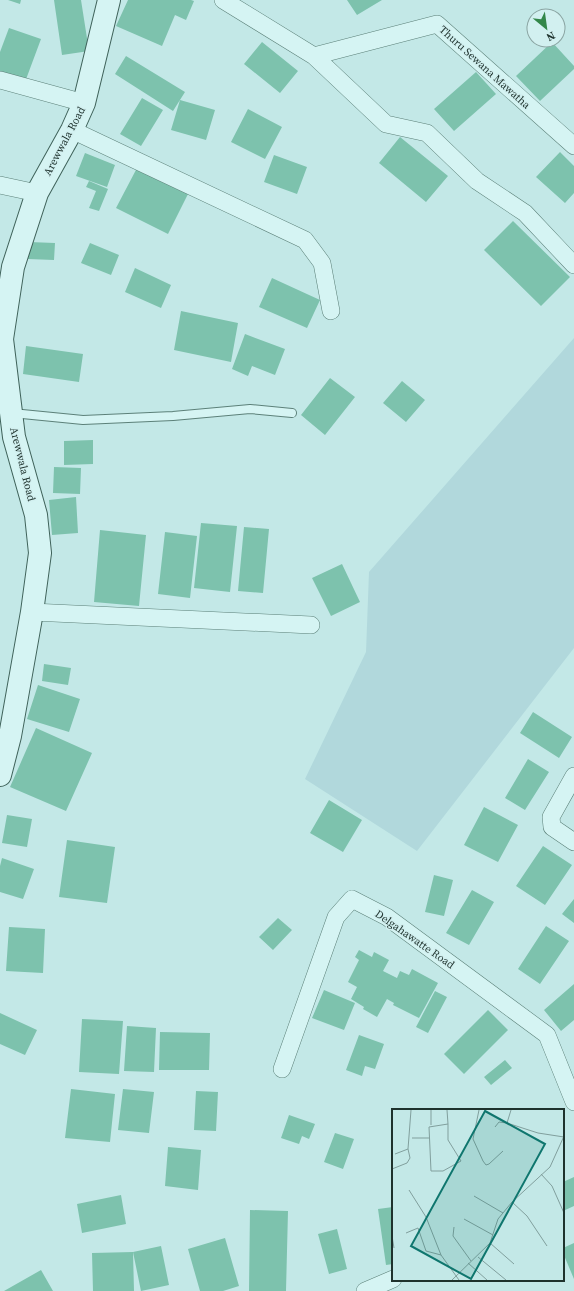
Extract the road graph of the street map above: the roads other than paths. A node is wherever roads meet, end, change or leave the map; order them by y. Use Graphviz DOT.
graph roads {
  1 [pos="109,0"];
  2 [pos="224,0"];
  3 [pos="314,56"];
  4 [pos="0,80"];
  5 [pos="84,103"];
  6 [pos="72,130"];
  7 [pos="574,146"];
  8 [pos="0,185"];
  9 [pos="37,193"];
  10 [pos="574,265"];
  11 [pos="331,311"];
  12 [pos="1,339"];
  13 [pos="11,413"];
  14 [pos="292,413"];
  15 [pos="32,612"];
  16 [pos="311,625"];
  17 [pos="5,734"];
  18 [pos="0,775"];
  19 [pos="574,776"];
  20 [pos="574,842"];
  21 [pos="282,1069"];
  22 [pos="574,1102"];
  23 [pos="392,1279"];
  24 [pos="365,1291"];
  1 -- 5 [label="street, Arewwala Road"];
  2 -- 3 [label="street"];
  3 -- 7 [label="street, Thuru Sewana Mawatha"];
  3 -- 10 [label="street"];
  4 -- 5 [label="street"];
  5 -- 6 [label="street, Arewwala Road"];
  6 -- 9 [label="street, Arewwala Road"];
  6 -- 11 [label="street"];
  8 -- 9 [label="street"];
  9 -- 12 [label="street, Arewwala Road"];
  12 -- 13 [label="street, Arewwala Road"];
  13 -- 14 [label="lane"];
  13 -- 15 [label="street, Arewwala Road"];
  15 -- 16 [label="street"];
  15 -- 17 [label="street, Arewwala Road"];
  17 -- 18 [label="street, Arewwala Road"];
  19 -- 20 [label="street"];
  21 -- 22 [label="street, Delgahawatte Road"];
  23 -- 24 [label="street"];
}
